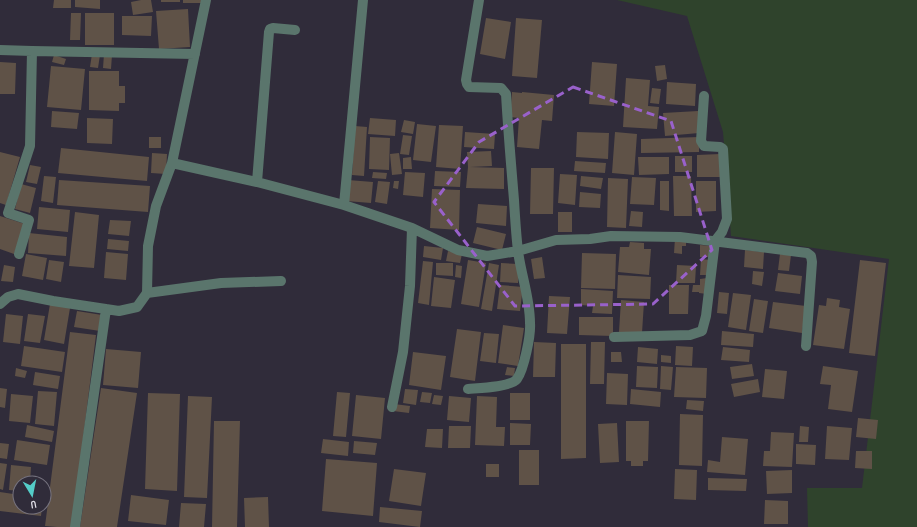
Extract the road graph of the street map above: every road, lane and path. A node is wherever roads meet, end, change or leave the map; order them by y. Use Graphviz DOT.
graph roads {
  1 [pos="206,0"];
  2 [pos="363,0"];
  3 [pos="480,0"];
  4 [pos="295,30"];
  5 [pos="0,50"];
  6 [pos="32,51"];
  7 [pos="195,54"];
  8 [pos="704,96"];
  9 [pos="172,163"];
  10 [pos="257,182"];
  11 [pos="344,205"];
  12 [pos="4,211"];
  13 [pos="412,228"];
  14 [pos="715,241"];
  15 [pos="518,251"];
  16 [pos="19,254"];
  17 [pos="281,281"];
  18 [pos="147,293"];
  19 [pos="0,304"];
  20 [pos="106,309"];
  21 [pos="614,337"];
  22 [pos="806,346"];
  23 [pos="468,389"];
  24 [pos="392,407"];
  25 [pos="75,527"];
  1 -- 7 [label="street"];
  2 -- 11 [label="street"];
  3 -- 15 [label="street"];
  4 -- 10 [label="street"];
  5 -- 6 [label="street"];
  6 -- 7 [label="street"];
  6 -- 12 [label="street"];
  7 -- 9 [label="street"];
  8 -- 14 [label="street"];
  9 -- 10 [label="street"];
  9 -- 18 [label="street"];
  10 -- 11 [label="street"];
  11 -- 13 [label="street"];
  12 -- 16 [label="street"];
  13 -- 15 [label="street"];
  13 -- 24 [label="street"];
  14 -- 15 [label="street"];
  14 -- 21 [label="street"];
  14 -- 22 [label="street"];
  15 -- 23 [label="street"];
  17 -- 18 [label="street"];
  18 -- 20 [label="street"];
  19 -- 20 [label="street"];
  20 -- 25 [label="street"];
}
